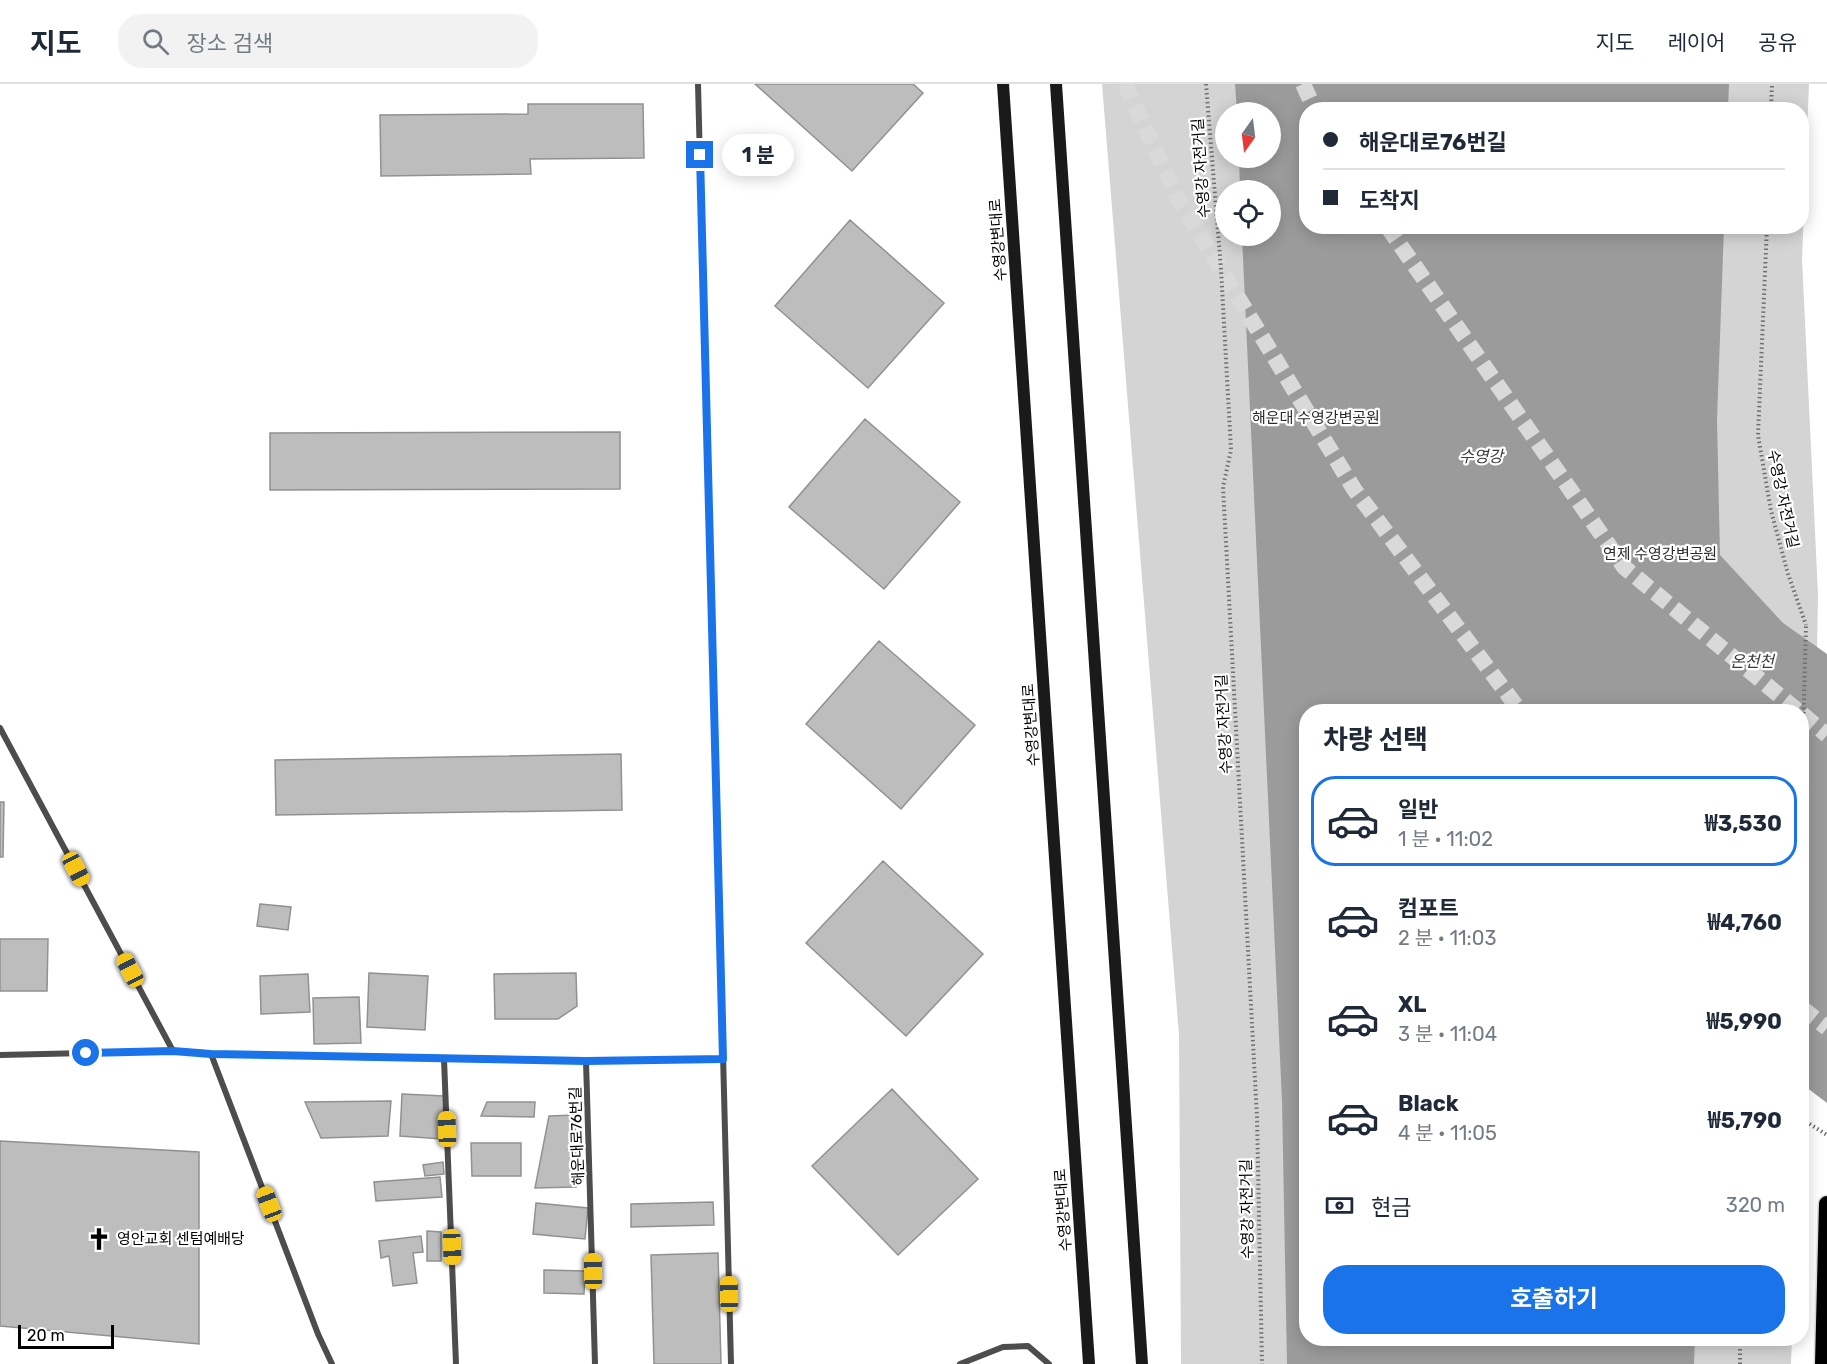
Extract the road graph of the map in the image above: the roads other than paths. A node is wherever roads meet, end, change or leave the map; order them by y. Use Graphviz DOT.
graph roads {
  1 [pos="698,84"];
  2 [pos="1003,84"];
  3 [pos="1056,84"];
  4 [pos="0,728"];
  5 [pos="173,1051"];
  6 [pos="211,1054"];
  7 [pos="0,1055"];
  8 [pos="444,1059"];
  9 [pos="723,1059"];
  10 [pos="586,1061"];
  11 [pos="1827,1204"];
  12 [pos="332,1364"];
  13 [pos="456,1364"];
  14 [pos="596,1364"];
  15 [pos="731,1364"];
  16 [pos="960,1364"];
  17 [pos="1049,1364"];
  18 [pos="1089,1364"];
  19 [pos="1142,1364"];
  20 [pos="1822,1364"];
  1 -- 9 [label="street"];
  2 -- 18 [label="main road, 수영강변대로"];
  3 -- 19 [label="main road"];
  4 -- 5 [label="street"];
  5 -- 6 [label="street"];
  5 -- 7 [label="street"];
  6 -- 8 [label="street"];
  6 -- 12 [label="street"];
  8 -- 10 [label="street"];
  8 -- 13 [label="street"];
  9 -- 10 [label="street"];
  9 -- 15 [label="street"];
  10 -- 14 [label="street, 해운대로76번길"];
  11 -- 20 [label="highway"];
  16 -- 17 [label="street"];
}
